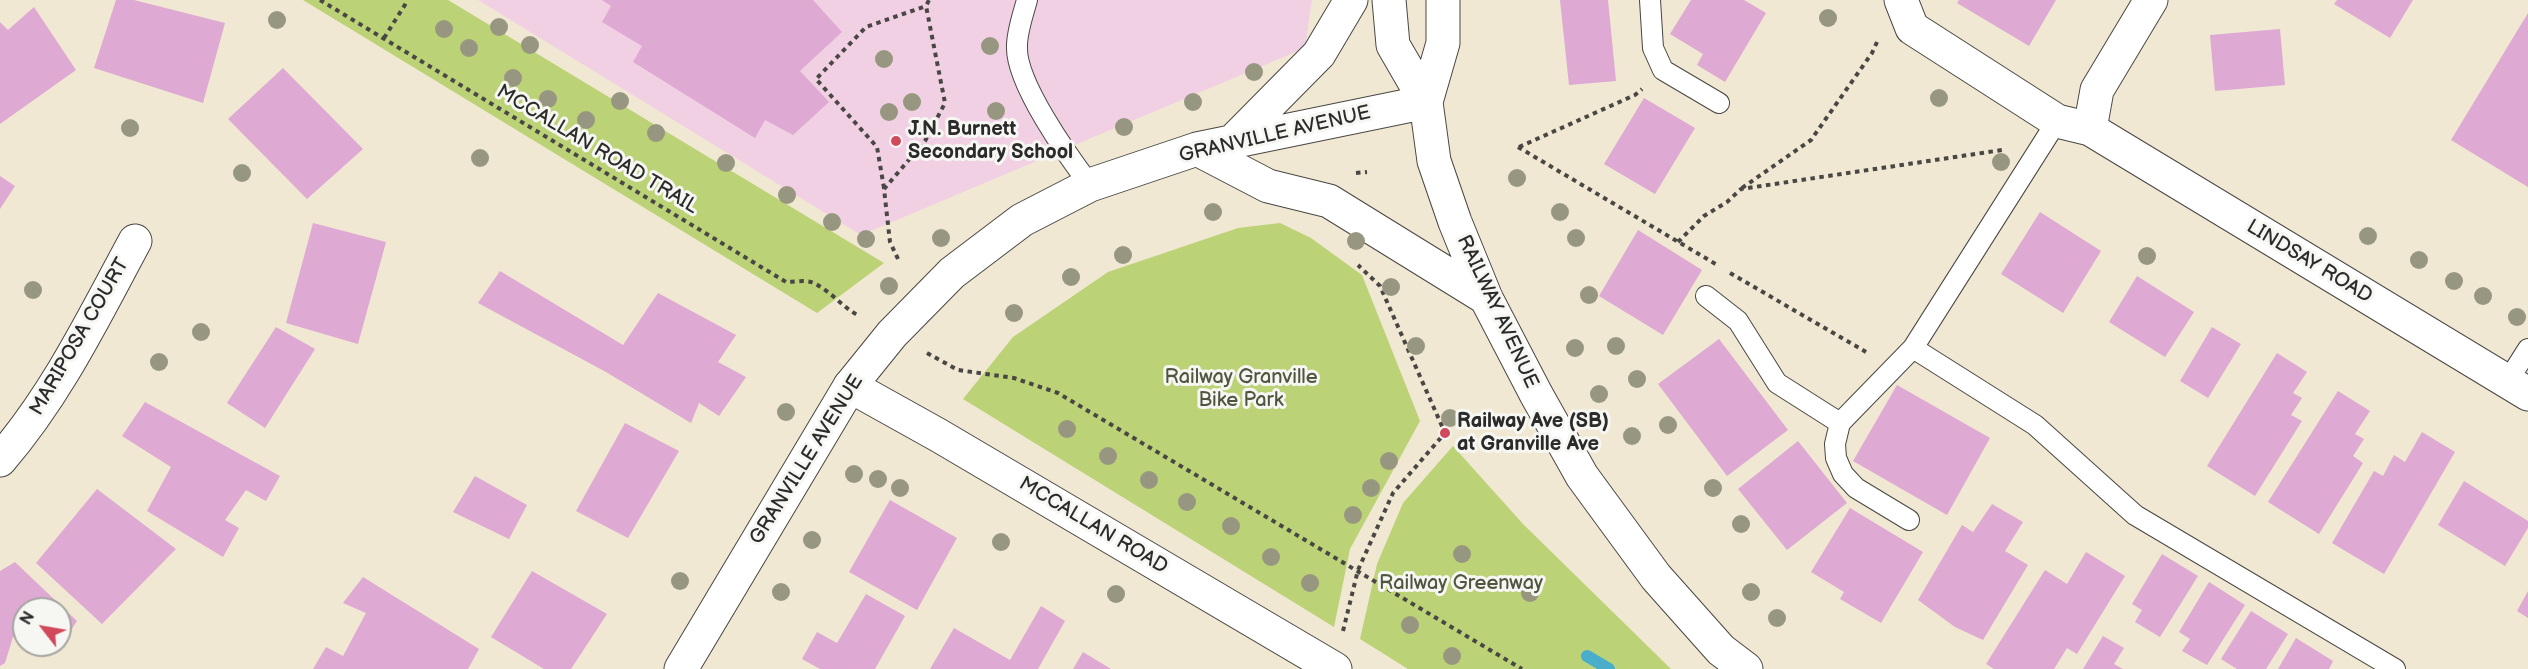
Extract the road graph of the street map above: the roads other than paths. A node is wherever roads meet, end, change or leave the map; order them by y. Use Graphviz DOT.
graph roads {
  1 [pos="1027,0"];
  2 [pos="1351,0"];
  3 [pos="1389,0"];
  4 [pos="1443,0"];
  5 [pos="1650,0"];
  6 [pos="1901,0"];
  7 [pos="2151,0"];
  8 [pos="1426,102"];
  9 [pos="1719,103"];
  10 [pos="2057,121"];
  11 [pos="2090,129"];
  12 [pos="1231,143"];
  13 [pos="1197,149"];
  14 [pos="1090,185"];
  15 [pos="135,241"];
  16 [pos="1706,296"];
  17 [pos="1486,298"];
  18 [pos="1913,348"];
  19 [pos="2528,349"];
  20 [pos="850,386"];
  21 [pos="2518,388"];
  22 [pos="1840,423"];
  23 [pos="0,460"];
  24 [pos="1909,520"];
  25 [pos="1338,655"];
  26 [pos="681,669"];
  27 [pos="1746,669"];
  28 [pos="2395,669"];
  1 -- 14 [label="lane"];
  2 -- 12 [label="street"];
  3 -- 8 [label="street"];
  4 -- 8 [label="street"];
  5 -- 9 [label="lane"];
  6 -- 10 [label="street, LINDSAY ROAD"];
  7 -- 11 [label="street"];
  8 -- 12 [label="street, GRANVILLE AVENUE"];
  8 -- 17 [label="street, RAILWAY AVENUE"];
  10 -- 11 [label="street, LINDSAY ROAD"];
  10 -- 18 [label="lane"];
  11 -- 21 [label="street, LINDSAY ROAD"];
  12 -- 13 [label="street, GRANVILLE AVENUE"];
  13 -- 14 [label="street, GRANVILLE AVENUE"];
  13 -- 17 [label="street"];
  14 -- 20 [label="street, GRANVILLE AVENUE"];
  15 -- 23 [label="street, MARIPOSA COURT"];
  16 -- 22 [label="lane"];
  17 -- 27 [label="street, RAILWAY AVENUE"];
  18 -- 22 [label="lane"];
  18 -- 28 [label="lane"];
  19 -- 21 [label="lane"];
  20 -- 25 [label="street, MCCALLAN ROAD"];
  20 -- 26 [label="street, GRANVILLE AVENUE"];
  22 -- 24 [label="lane"];
}
